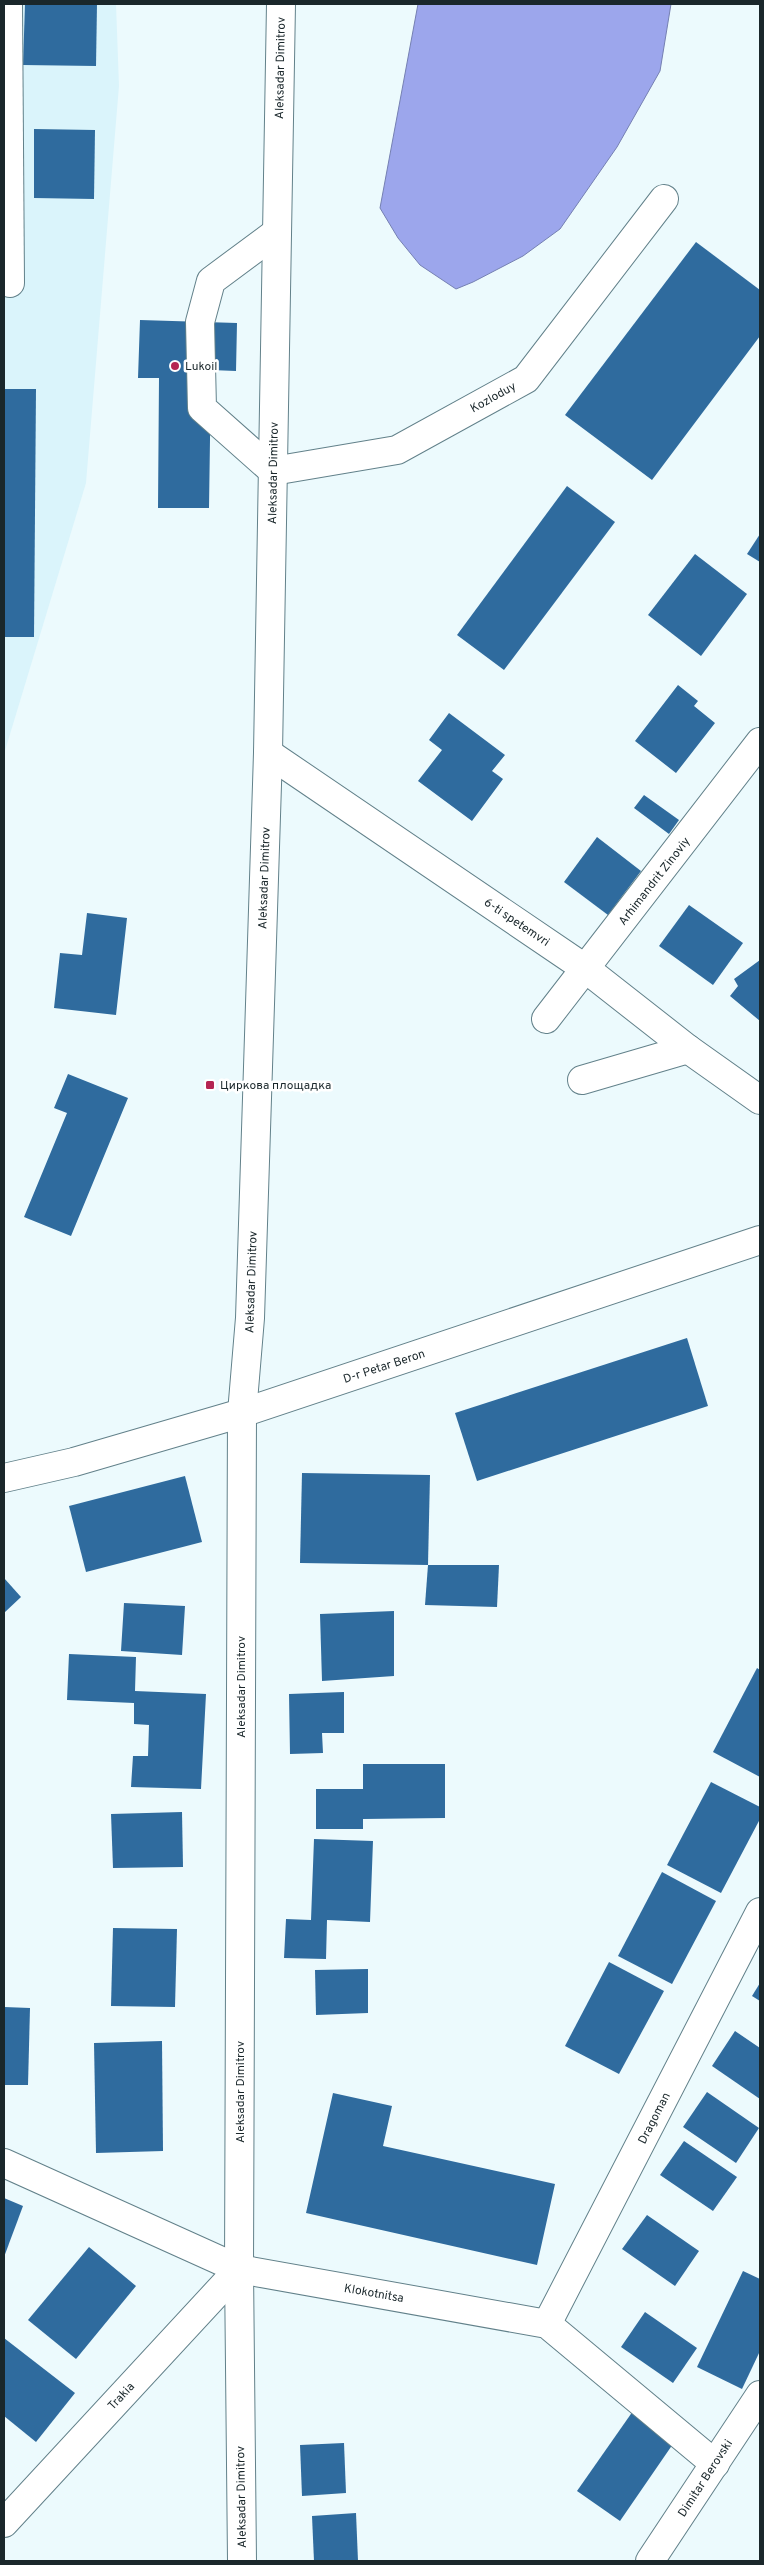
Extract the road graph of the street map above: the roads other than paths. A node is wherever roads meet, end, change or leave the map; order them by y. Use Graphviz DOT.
graph roads {
  1 [pos="8,4"];
  2 [pos="281,4"];
  3 [pos="664,200"];
  4 [pos="277,232"];
  5 [pos="10,283"];
  6 [pos="273,471"];
  7 [pos="760,742"];
  8 [pos="268,752"];
  9 [pos="586,968"];
  10 [pos="546,1018"];
  11 [pos="688,1049"];
  12 [pos="582,1080"];
  13 [pos="760,1100"];
  14 [pos="760,1240"];
  15 [pos="242,1413"];
  16 [pos="4,1478"];
  17 [pos="760,1912"];
  18 [pos="4,2163"];
  19 [pos="239,2269"];
  20 [pos="547,2324"];
  21 [pos="760,2395"];
  22 [pos="715,2464"];
  23 [pos="4,2523"];
  24 [pos="242,2561"];
  25 [pos="650,2561"];
  1 -- 5 [label="street"];
  2 -- 4 [label="street, Aleksadar Dimitrov"];
  3 -- 6 [label="street, Kozloduy"];
  4 -- 6 [label="street, Aleksadar Dimitrov"];
  4 -- 6 [label="street"];
  6 -- 8 [label="street, Aleksadar Dimitrov"];
  7 -- 9 [label="street, Arhimandrit Zinoviy"];
  8 -- 9 [label="street, 6-ti spetemvri"];
  8 -- 15 [label="street, Aleksadar Dimitrov"];
  9 -- 10 [label="street, Arhimandrit Zinoviy"];
  9 -- 11 [label="street, 6-ti spetemvri"];
  11 -- 12 [label="street"];
  11 -- 13 [label="street, 6-ti spetemvri"];
  14 -- 15 [label="street, D-r Petar Beron"];
  15 -- 16 [label="street, D-r Petar Beron"];
  15 -- 19 [label="street, Aleksadar Dimitrov"];
  17 -- 20 [label="street, Dragoman"];
  18 -- 19 [label="street, Klokotnitsa"];
  19 -- 20 [label="street, Klokotnitsa"];
  19 -- 23 [label="street, Trakia"];
  19 -- 24 [label="street, Aleksadar Dimitrov"];
  20 -- 22 [label="street, Klokotnitsa"];
  21 -- 22 [label="street, Dimitar Berovski"];
  22 -- 25 [label="street, Dimitar Berovski"];
}
